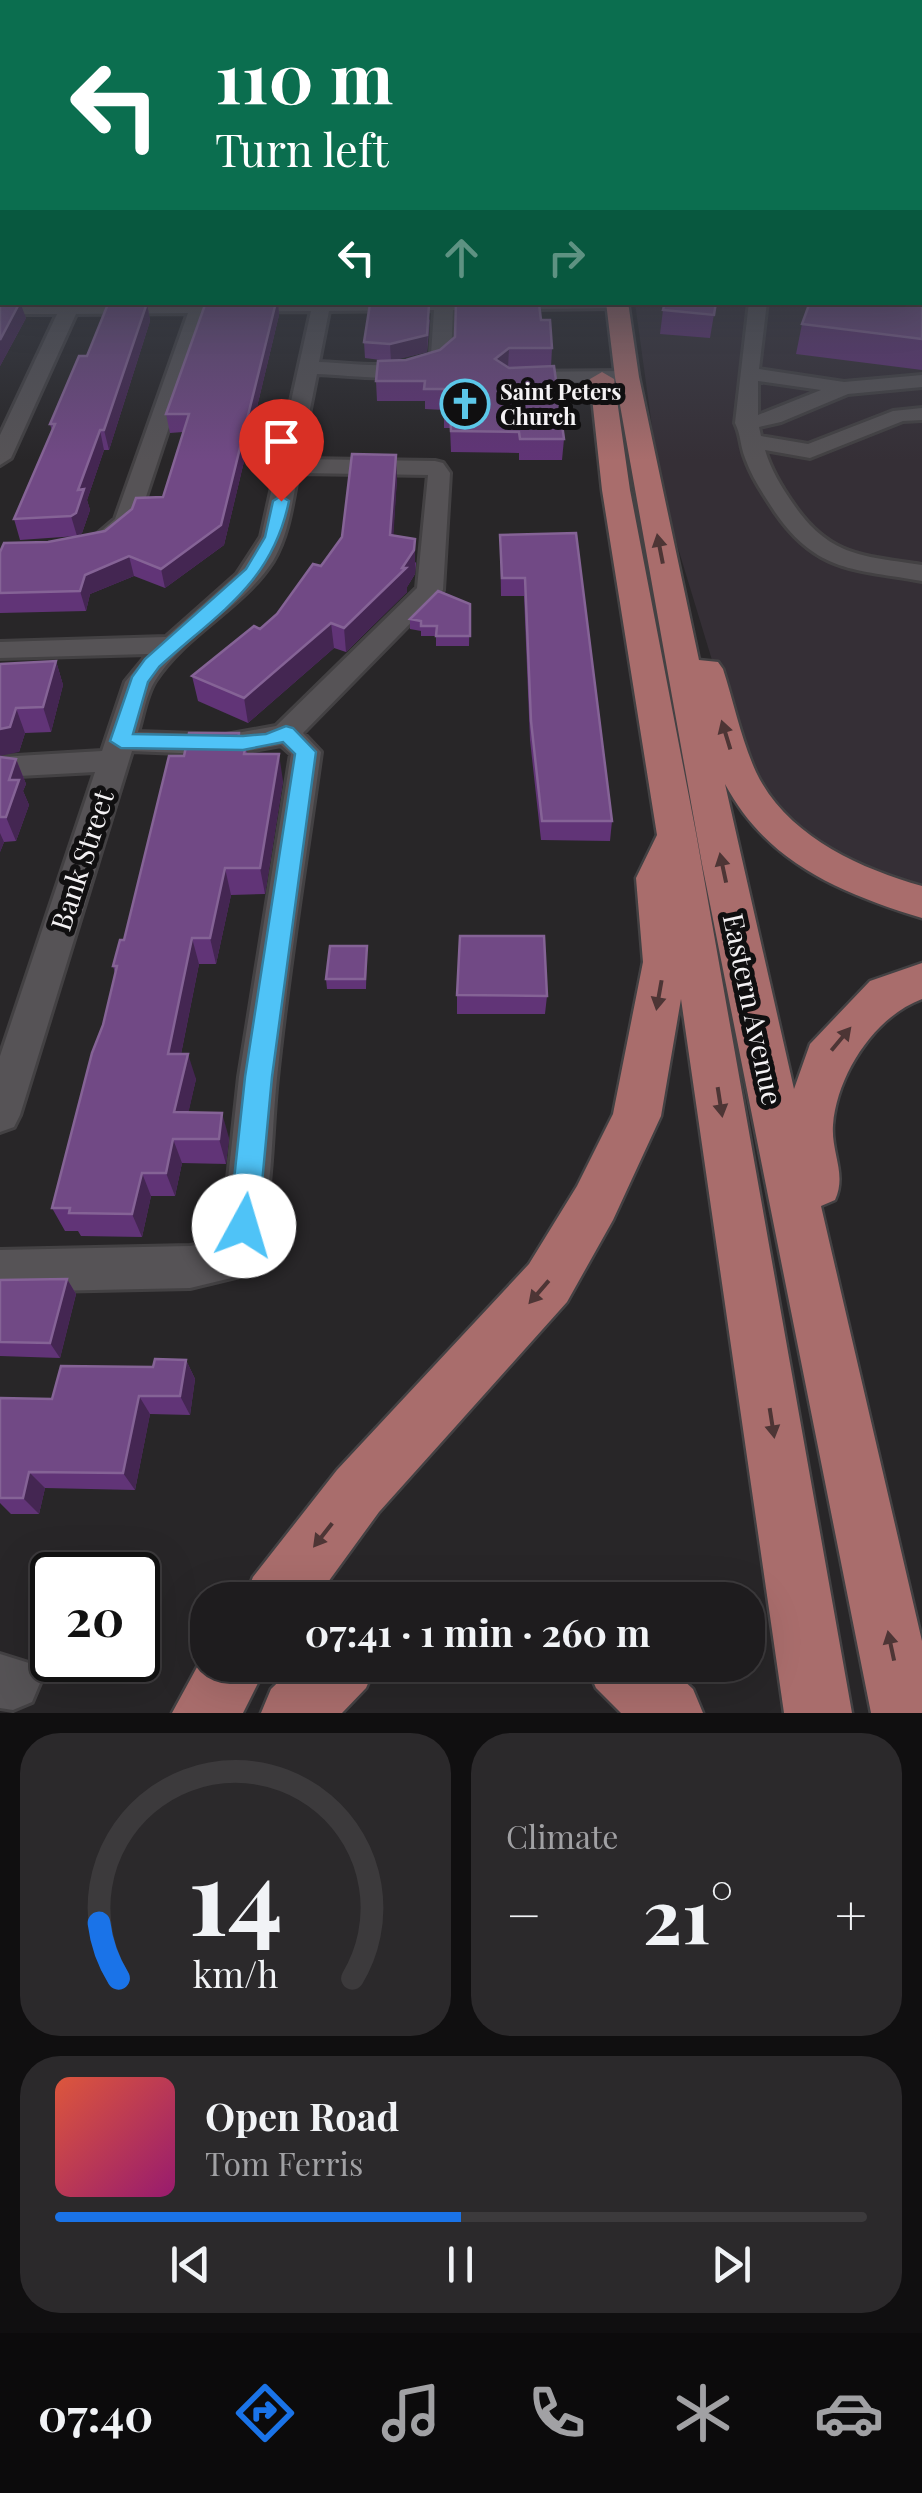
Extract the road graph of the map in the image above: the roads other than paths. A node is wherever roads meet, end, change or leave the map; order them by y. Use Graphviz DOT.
graph roads {
  1 [pos="71,305"];
  2 [pos="201,305"];
  3 [pos="322,305"];
  4 [pos="444,305"];
  5 [pos="593,305"];
  6 [pos="617,305"];
  7 [pos="758,305"];
  8 [pos="0,309"];
  9 [pos="834,367"];
  10 [pos="310,368"];
  11 [pos="748,372"];
  12 [pos="614,377"];
  13 [pos="508,378"];
  14 [pos="922,380"];
  15 [pos="844,388"];
  16 [pos="922,414"];
  17 [pos="748,432"];
  18 [pos="0,458"];
  19 [pos="289,466"];
  20 [pos="75,549"];
  21 [pos="922,573"];
  22 [pos="672,615"];
  23 [pos="172,644"];
  24 [pos="0,650"];
  25 [pos="286,733"];
  26 [pos="117,751"];
  27 [pos="0,767"];
  28 [pos="676,833"];
  29 [pos="922,902"];
  30 [pos="922,980"];
  31 [pos="13,1030"];
  32 [pos="0,1115"];
  33 [pos="0,1271"];
  34 [pos="877,1579"];
  35 [pos="290,1582"];
  36 [pos="224,1682"];
  37 [pos="326,1682"];
  38 [pos="637,1682"];
  39 [pos="206,1713"];
  40 [pos="296,1713"];
  41 [pos="669,1713"];
  42 [pos="818,1713"];
  43 [pos="905,1713"];
  1 -- 8 [label="street"];
  1 -- 18 [label="street"];
  2 -- 20 [label="street"];
  3 -- 10 [label="street, Bank Street"];
  4 -- 10 [label="street"];
  5 -- 12 [label="main road, Eastern Avenue"];
  6 -- 12 [label="main road, Eastern Avenue"];
  7 -- 11 [label="street"];
  9 -- 14 [label="street"];
  10 -- 19 [label="street, Bank Street"];
  11 -- 15 [label="street"];
  11 -- 17 [label="street"];
  12 -- 13 [label="street"];
  22 -- 12 [label="main road, Eastern Avenue, one-way"];
  12 -- 28 [label="main road, Eastern Avenue"];
  14 -- 15 [label="street"];
  15 -- 17 [label="street"];
  16 -- 17 [label="street"];
  17 -- 21 [label="street"];
  19 -- 23 [label="street, Bank Street"];
  19 -- 25 [label="street"];
  29 -- 22 [label="main road, one-way"];
  34 -- 22 [label="main road, Eastern Avenue, one-way"];
  23 -- 24 [label="street"];
  23 -- 26 [label="street, Bank Street"];
  25 -- 26 [label="street"];
  25 -- 33 [label="street"];
  26 -- 27 [label="street"];
  26 -- 31 [label="street, Bank Street"];
  28 -- 35 [label="main road, one-way"];
  28 -- 42 [label="main road, Eastern Avenue, one-way"];
  34 -- 30 [label="main road, one-way"];
  31 -- 32 [label="street, Bank Street"];
  43 -- 34 [label="main road, Eastern Avenue, one-way"];
  36 -- 39 [label="main road"];
  37 -- 40 [label="main road"];
  38 -- 41 [label="main road"];
}
